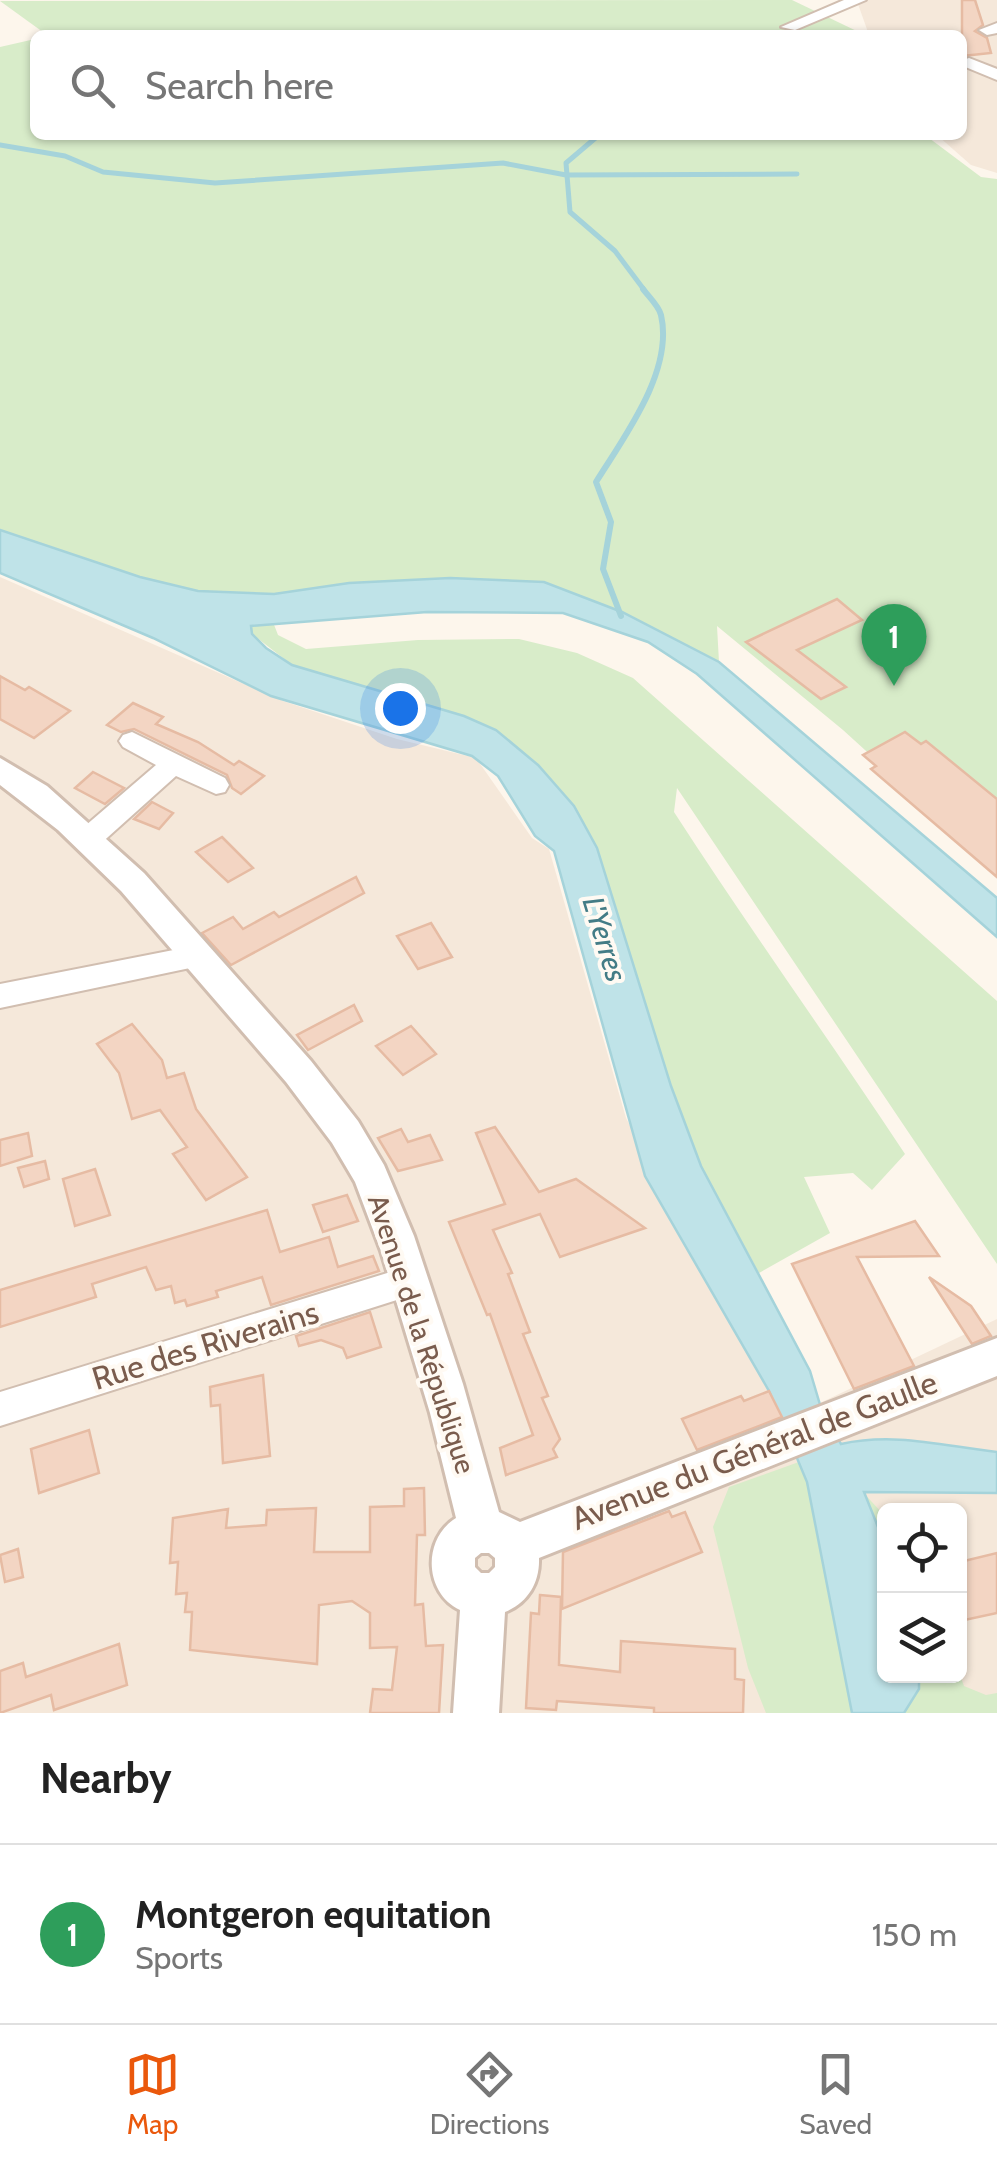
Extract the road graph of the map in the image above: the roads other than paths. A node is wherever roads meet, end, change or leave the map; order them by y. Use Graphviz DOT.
graph roads {
  1 [pos="855,0"];
  2 [pos="789,27"];
  3 [pos="969,64"];
  4 [pos="997,75"];
  5 [pos="132,742"];
  6 [pos="174,763"];
  7 [pos="0,769"];
  8 [pos="216,785"];
  9 [pos="88,839"];
  10 [pos="199,956"];
  11 [pos="0,996"];
  12 [pos="410,1281"];
  13 [pos="997,1357"];
  14 [pos="0,1409"];
  15 [pos="497,1538"];
  16 [pos="476,1713"];
  1 -- 2 [label="street"];
  3 -- 4 [label="street"];
  5 -- 6 [label="street"];
  6 -- 8 [label="street"];
  6 -- 9 [label="street"];
  7 -- 9 [label="street, Avenue de la République"];
  9 -- 10 [label="street, Avenue de la République"];
  10 -- 11 [label="street"];
  10 -- 12 [label="street, Avenue de la République"];
  12 -- 14 [label="street, Rue des Riverains"];
  12 -- 15 [label="street, Avenue de la République"];
  13 -- 15 [label="street, Avenue du Général de Gaulle"];
  15 -- 16 [label="street"];
}
